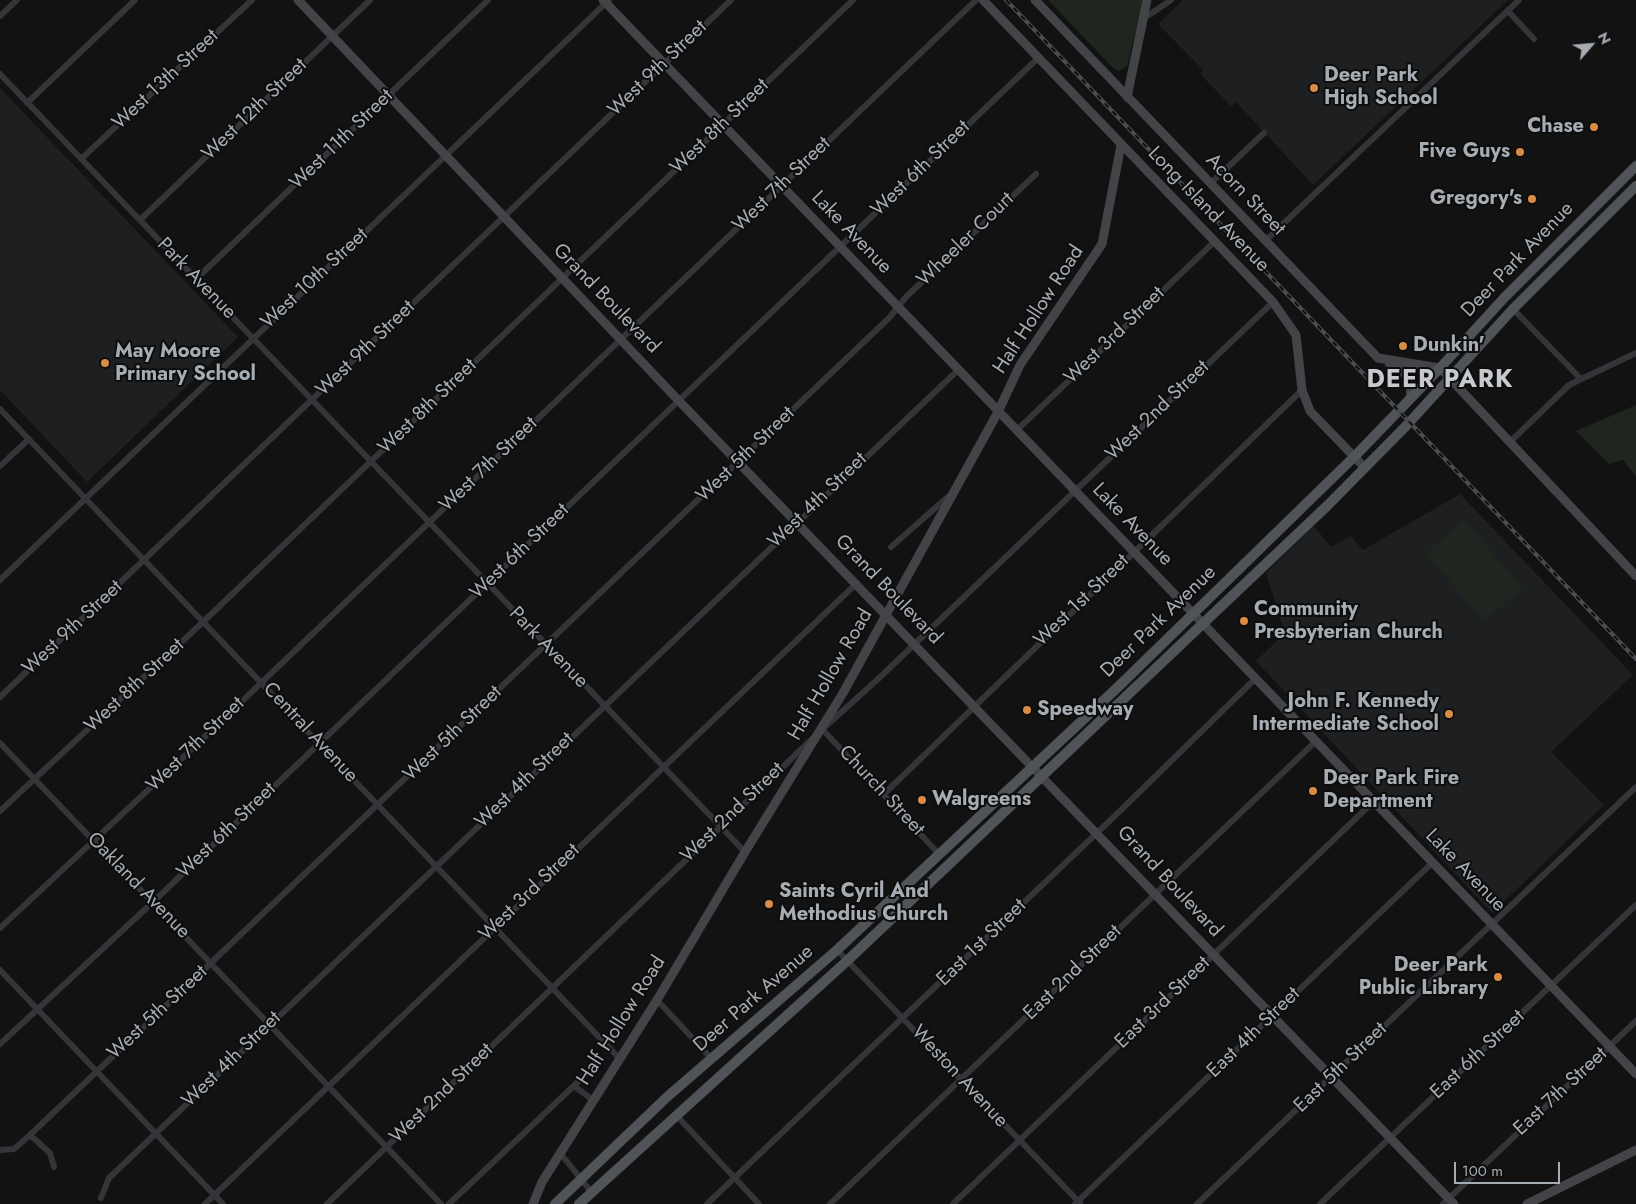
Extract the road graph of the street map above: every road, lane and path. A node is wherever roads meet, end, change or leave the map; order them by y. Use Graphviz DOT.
graph roads {
  1 [pos="16,0"];
  2 [pos="135,0"];
  3 [pos="252,0"];
  4 [pos="298,0"];
  5 [pos="370,0"];
  6 [pos="488,0"];
  7 [pos="731,0"];
  8 [pos="853,0"];
  9 [pos="976,0"];
  10 [pos="983,0"];
  11 [pos="1035,0"];
  12 [pos="1147,0"];
  13 [pos="1171,0"];
  14 [pos="1519,0"];
  15 [pos="606,1"];
  16 [pos="1508,11"];
  17 [pos="0,16"];
  18 [pos="1143,19"];
  19 [pos="332,36"];
  20 [pos="1534,39"];
  21 [pos="1038,58"];
  22 [pos="664,63"];
  23 [pos="0,74"];
  24 [pos="389,95"];
  25 [pos="1127,97"];
  26 [pos="27,103"];
  27 [pos="724,124"];
  28 [pos="1264,133"];
  29 [pos="1121,145"];
  30 [pos="446,155"];
  31 [pos="81,159"];
  32 [pos="1636,166"];
  33 [pos="1036,174"];
  34 [pos="1211,183"];
  35 [pos="781,186"];
  36 [pos="1635,188"];
  37 [pos="504,217"];
  38 [pos="140,220"];
  39 [pos="1581,221"];
  40 [pos="1265,241"];
  41 [pos="1214,242"];
  42 [pos="840,246"];
  43 [pos="1573,249"];
  44 [pos="562,278"];
  45 [pos="196,279"];
  46 [pos="1273,302"];
  47 [pos="898,307"];
  48 [pos="1513,309"];
  49 [pos="253,338"];
  50 [pos="621,340"];
  51 [pos="1636,353"];
  52 [pos="1378,358"];
  53 [pos="1440,368"];
  54 [pos="958,370"];
  55 [pos="1449,378"];
  56 [pos="1580,378"];
  57 [pos="1302,390"];
  58 [pos="1410,398"];
  59 [pos="312,400"];
  60 [pos="679,401"];
  61 [pos="0,409"];
  62 [pos="998,412"];
  63 [pos="1017,430"];
  64 [pos="29,439"];
  65 [pos="1509,443"];
  66 [pos="1354,457"];
  67 [pos="370,462"];
  68 [pos="739,462"];
  69 [pos="0,466"];
  70 [pos="1365,468"];
  71 [pos="1076,491"];
  72 [pos="952,493"];
  73 [pos="86,498"];
  74 [pos="797,522"];
  75 [pos="429,523"];
  76 [pos="891,547"];
  77 [pos="1134,551"];
  78 [pos="144,561"];
  79 [pos="1636,576"];
  80 [pos="0,580"];
  81 [pos="857,583"];
  82 [pos="486,584"];
  83 [pos="887,614"];
  84 [pos="1193,614"];
  85 [pos="203,622"];
  86 [pos="1203,624"];
  87 [pos="915,644"];
  88 [pos="546,645"];
  89 [pos="1254,679"];
  90 [pos="261,682"];
  91 [pos="0,697"];
  92 [pos="604,705"];
  93 [pos="974,705"];
  94 [pos="822,729"];
  95 [pos="0,742"];
  96 [pos="1315,742"];
  97 [pos="319,743"];
  98 [pos="1032,765"];
  99 [pos="663,767"];
  100 [pos="1041,775"];
  101 [pos="35,780"];
  102 [pos="1636,787"];
  103 [pos="884,794"];
  104 [pos="1373,802"];
  105 [pos="378,805"];
  106 [pos="0,811"];
  107 [pos="720,825"];
  108 [pos="1097,832"];
  109 [pos="94,841"];
  110 [pos="745,852"];
  111 [pos="939,854"];
  112 [pos="1432,863"];
  113 [pos="436,866"];
  114 [pos="1156,894"];
  115 [pos="152,902"];
  116 [pos="1636,905"];
  117 [pos="1492,924"];
  118 [pos="495,926"];
  119 [pos="0,928"];
  120 [pos="837,950"];
  121 [pos="1213,955"];
  122 [pos="847,960"];
  123 [pos="211,963"];
  124 [pos="0,970"];
  125 [pos="1552,986"];
  126 [pos="554,988"];
  127 [pos="657,1000"];
  128 [pos="37,1009"];
  129 [pos="1272,1016"];
  130 [pos="903,1018"];
  131 [pos="1636,1021"];
  132 [pos="270,1024"];
  133 [pos="0,1044"];
  134 [pos="1610,1046"];
  135 [pos="620,1058"];
  136 [pos="711,1058"];
  137 [pos="598,1063"];
  138 [pos="96,1072"];
  139 [pos="1636,1074"];
  140 [pos="1331,1076"];
  141 [pos="961,1079"];
  142 [pos="328,1086"];
  143 [pos="574,1086"];
  144 [pos="593,1100"];
  145 [pos="677,1116"];
  146 [pos="156,1134"];
  147 [pos="30,1135"];
  148 [pos="1389,1138"];
  149 [pos="1019,1141"];
  150 [pos="386,1147"];
  151 [pos="0,1150"];
  152 [pos="1636,1150"];
  153 [pos="560,1154"];
  154 [pos="54,1167"];
  155 [pos="734,1178"];
  156 [pos="581,1179"];
  157 [pos="592,1193"];
  158 [pos="214,1195"];
  159 [pos="101,1198"];
  160 [pos="1449,1202"];
  161 [pos="1078,1203"];
  162 [pos="205,1204"];
  163 [pos="223,1204"];
  164 [pos="327,1204"];
  165 [pos="441,1204"];
  166 [pos="449,1204"];
  167 [pos="533,1204"];
  168 [pos="555,1204"];
  169 [pos="580,1204"];
  170 [pos="707,1204"];
  171 [pos="758,1204"];
  172 [pos="830,1204"];
  173 [pos="953,1204"];
  174 [pos="1197,1204"];
  175 [pos="1320,1204"];
  176 [pos="1527,1204"];
  1 -- 17 [label="street"];
  2 -- 26 [label="street"];
  3 -- 31 [label="street, West 13th Street"];
  4 -- 19 [label="street, Grand Boulevard"];
  5 -- 19 [label="street, West 12th Street"];
  6 -- 24 [label="street, West 11th Street"];
  7 -- 22 [label="street, West 9th Street"];
  8 -- 27 [label="street, West 8th Street"];
  9 -- 35 [label="street, West 7th Street"];
  10 -- 21 [label="street, Long Island Avenue"];
  11 -- 25 [label="street, Acorn Street"];
  12 -- 18 [label="street"];
  13 -- 18 [label="street"];
  14 -- 16 [label="street"];
  15 -- 22 [label="street, Lake Avenue"];
  15 -- 30 [label="street, West 10th Street"];
  16 -- 20 [label="street"];
  16 -- 40 [label="street"];
  18 -- 25 [label="street"];
  19 -- 24 [label="street, Grand Boulevard"];
  19 -- 38 [label="street, West 12th Street"];
  21 -- 29 [label="street, Long Island Avenue"];
  21 -- 42 [label="street, West 6th Street"];
  22 -- 27 [label="street, Lake Avenue"];
  22 -- 37 [label="street, West 9th Street"];
  23 -- 26 [label="street, Park Avenue"];
  24 -- 30 [label="street, Grand Boulevard"];
  24 -- 45 [label="street, West 11th Street"];
  25 -- 34 [label="street, Acorn Street"];
  26 -- 31 [label="street, Park Avenue"];
  27 -- 35 [label="street, Lake Avenue"];
  27 -- 44 [label="street, West 8th Street"];
  28 -- 34 [label="street"];
  29 -- 41 [label="street, Long Island Avenue"];
  29 -- 62 [label="street, Half Hollow Road"];
  30 -- 37 [label="street, Grand Boulevard"];
  30 -- 49 [label="street, West 10th Street"];
  31 -- 38 [label="street, Park Avenue"];
  32 -- 39 [label="main road, Deer Park Avenue"];
  33 -- 47 [label="street, Wheeler Court"];
  34 -- 40 [label="street, Acorn Street"];
  35 -- 42 [label="street, Lake Avenue"];
  35 -- 50 [label="street, West 7th Street"];
  36 -- 43 [label="main road, Deer Park Avenue"];
  37 -- 44 [label="street, Grand Boulevard"];
  37 -- 59 [label="street, West 9th Street"];
  38 -- 45 [label="street, Park Avenue"];
  39 -- 43 [label="main road"];
  39 -- 53 [label="main road, Deer Park Avenue"];
  40 -- 52 [label="street, Acorn Street"];
  41 -- 46 [label="street, Long Island Avenue"];
  41 -- 63 [label="street, West 3rd Street"];
  42 -- 47 [label="street, Lake Avenue"];
  42 -- 60 [label="street, West 6th Street"];
  43 -- 48 [label="main road, Deer Park Avenue"];
  44 -- 50 [label="street, Grand Boulevard"];
  44 -- 67 [label="street, West 8th Street"];
  45 -- 49 [label="street, Park Avenue"];
  46 -- 57 [label="street, Long Island Avenue"];
  46 -- 71 [label="street, West 2nd Street"];
  47 -- 54 [label="street, Lake Avenue"];
  47 -- 68 [label="street, West 5th Street"];
  48 -- 55 [label="main road, Deer Park Avenue"];
  48 -- 56 [label="street"];
  49 -- 59 [label="street, Park Avenue"];
  49 -- 73 [label="street, West 10th Street"];
  50 -- 60 [label="street, Grand Boulevard"];
  50 -- 75 [label="street, West 7th Street"];
  51 -- 56 [label="street"];
  52 -- 53 [label="street"];
  52 -- 58 [label="street, Acorn Street"];
  53 -- 55 [label="street"];
  53 -- 58 [label="main road, Deer Park Avenue"];
  54 -- 62 [label="street, Lake Avenue"];
  54 -- 74 [label="street, West 4th Street"];
  55 -- 65 [label="street"];
  55 -- 70 [label="main road, Deer Park Avenue"];
  56 -- 65 [label="street"];
  57 -- 66 [label="street, Long Island Avenue"];
  57 -- 77 [label="street, West 1st Street"];
  58 -- 66 [label="main road, Deer Park Avenue"];
  59 -- 67 [label="street, Park Avenue"];
  59 -- 78 [label="street, West 9th Street"];
  60 -- 68 [label="street, Grand Boulevard"];
  60 -- 82 [label="street, West 6th Street"];
  61 -- 64 [label="street, Central Avenue"];
  62 -- 63 [label="street, Lake Avenue"];
  62 -- 72 [label="street, Half Hollow Road"];
  63 -- 71 [label="street, Lake Avenue"];
  64 -- 69 [label="street"];
  64 -- 73 [label="street, Central Avenue"];
  65 -- 79 [label="street"];
  66 -- 70 [label="street, Long Island Avenue"];
  66 -- 84 [label="main road, Deer Park Avenue"];
  67 -- 75 [label="street, Park Avenue"];
  67 -- 85 [label="street, West 8th Street"];
  68 -- 74 [label="street, Grand Boulevard"];
  68 -- 88 [label="street, West 5th Street"];
  70 -- 86 [label="main road, Deer Park Avenue"];
  71 -- 77 [label="street, Lake Avenue"];
  71 -- 87 [label="street, West 2nd Street"];
  72 -- 76 [label="street"];
  72 -- 83 [label="street, Half Hollow Road"];
  73 -- 78 [label="street, Central Avenue"];
  73 -- 80 [label="street, West 10th Street"];
  74 -- 81 [label="street, Grand Boulevard"];
  74 -- 92 [label="street, West 4th Street"];
  75 -- 82 [label="street, Park Avenue"];
  75 -- 90 [label="street, West 7th Street"];
  77 -- 84 [label="street, Lake Avenue"];
  77 -- 93 [label="street, West 1st Street"];
  78 -- 85 [label="street, Central Avenue"];
  78 -- 91 [label="street, West 9th Street"];
  81 -- 83 [label="street, Grand Boulevard"];
  81 -- 99 [label="street, West 3rd Street"];
  82 -- 88 [label="street, Park Avenue"];
  82 -- 97 [label="street, West 6th Street"];
  83 -- 87 [label="street, Grand Boulevard"];
  83 -- 94 [label="street, Half Hollow Road"];
  84 -- 86 [label="street, Lake Avenue"];
  84 -- 98 [label="main road, Deer Park Avenue"];
  85 -- 90 [label="street, Central Avenue"];
  85 -- 101 [label="street, West 8th Street"];
  86 -- 89 [label="street, Lake Avenue"];
  86 -- 100 [label="main road, Deer Park Avenue"];
  87 -- 93 [label="street, Grand Boulevard"];
  87 -- 94 [label="street, West 2nd Street"];
  88 -- 92 [label="street, Park Avenue"];
  88 -- 105 [label="street, West 5th Street"];
  89 -- 96 [label="street, Lake Avenue"];
  89 -- 108 [label="street, East 1st Street"];
  90 -- 97 [label="street, Central Avenue"];
  90 -- 109 [label="street, West 7th Street"];
  92 -- 99 [label="street, Park Avenue"];
  92 -- 113 [label="street, West 4th Street"];
  93 -- 98 [label="street, Grand Boulevard"];
  93 -- 103 [label="street, West 1st Street"];
  94 -- 103 [label="street, Church Street"];
  94 -- 107 [label="street, West 2nd Street"];
  94 -- 110 [label="street, Half Hollow Road"];
  95 -- 101 [label="street, Oakland Avenue"];
  96 -- 104 [label="street, Lake Avenue"];
  96 -- 114 [label="street, East 2nd Street"];
  97 -- 105 [label="street, Central Avenue"];
  97 -- 115 [label="street, West 6th Street"];
  98 -- 100 [label="street, Grand Boulevard"];
  98 -- 111 [label="main road, Deer Park Avenue"];
  99 -- 107 [label="street, Park Avenue"];
  99 -- 118 [label="street, West 3rd Street"];
  100 -- 108 [label="street, Grand Boulevard"];
  100 -- 122 [label="main road, Deer Park Avenue"];
  101 -- 106 [label="street, West 8th Street"];
  101 -- 109 [label="street, Oakland Avenue"];
  102 -- 117 [label="street, East 5th Street"];
  103 -- 111 [label="street, Church Street"];
  104 -- 112 [label="street, Lake Avenue"];
  104 -- 121 [label="street, East 3rd Street"];
  105 -- 113 [label="street, Central Avenue"];
  105 -- 123 [label="street, West 5th Street"];
  107 -- 110 [label="street, Park Avenue"];
  107 -- 126 [label="street, West 2nd Street"];
  108 -- 114 [label="street, Grand Boulevard"];
  108 -- 130 [label="street, East 1st Street"];
  109 -- 115 [label="street, Oakland Avenue"];
  109 -- 119 [label="street, West 7th Street"];
  110 -- 127 [label="street, Half Hollow Road"];
  111 -- 120 [label="main road, Deer Park Avenue"];
  112 -- 117 [label="street, Lake Avenue"];
  112 -- 129 [label="street, East 4th Street"];
  113 -- 118 [label="street, Central Avenue"];
  113 -- 132 [label="street, West 4th Street"];
  114 -- 121 [label="street, Grand Boulevard"];
  114 -- 141 [label="street, East 2nd Street"];
  115 -- 123 [label="street, Oakland Avenue"];
  115 -- 128 [label="street, West 6th Street"];
  116 -- 125 [label="street, East 6th Street"];
  117 -- 125 [label="street, Lake Avenue"];
  117 -- 140 [label="street, East 5th Street"];
  118 -- 126 [label="street, Central Avenue"];
  118 -- 142 [label="street, West 3rd Street"];
  120 -- 122 [label="street, Weston Avenue"];
  120 -- 136 [label="main road, Deer Park Avenue"];
  121 -- 129 [label="street, Grand Boulevard"];
  121 -- 149 [label="street, East 3rd Street"];
  122 -- 130 [label="street, Weston Avenue"];
  122 -- 145 [label="main road, Deer Park Avenue"];
  123 -- 132 [label="street, Oakland Avenue"];
  123 -- 138 [label="street, West 5th Street"];
  124 -- 128 [label="street"];
  125 -- 134 [label="street, Lake Avenue"];
  125 -- 148 [label="street, East 6th Street"];
  126 -- 135 [label="street, Central Avenue"];
  126 -- 150 [label="street, West 2nd Street"];
  127 -- 135 [label="street, Half Hollow Road"];
  127 -- 136 [label="street"];
  128 -- 133 [label="street, West 6th Street"];
  128 -- 138 [label="street"];
  129 -- 140 [label="street, Grand Boulevard"];
  129 -- 161 [label="street, East 4th Street"];
  130 -- 141 [label="street, Weston Avenue"];
  130 -- 155 [label="street, East 1st Street"];
  131 -- 134 [label="street, East 7th Street"];
  132 -- 142 [label="street, Oakland Avenue"];
  132 -- 146 [label="street, West 4th Street"];
  134 -- 139 [label="street, Lake Avenue"];
  134 -- 160 [label="street, East 7th Street"];
  135 -- 144 [label="street, Half Hollow Road"];
  136 -- 156 [label="main road, Deer Park Avenue"];
  137 -- 143 [label="street"];
  138 -- 146 [label="street"];
  138 -- 147 [label="street, West 5th Street"];
  140 -- 148 [label="street, Grand Boulevard"];
  140 -- 174 [label="street, East 5th Street"];
  141 -- 149 [label="street, Weston Avenue"];
  141 -- 172 [label="street, East 2nd Street"];
  142 -- 150 [label="street, Oakland Avenue"];
  142 -- 158 [label="street, West 3rd Street"];
  143 -- 144 [label="street"];
  143 -- 166 [label="street"];
  144 -- 153 [label="street, Half Hollow Road"];
  145 -- 155 [label="street"];
  145 -- 157 [label="main road, Deer Park Avenue"];
  146 -- 158 [label="street"];
  146 -- 159 [label="street, West 4th Street"];
  147 -- 151 [label="street, West 5th Street"];
  147 -- 154 [label="street"];
  148 -- 160 [label="street, Grand Boulevard"];
  148 -- 175 [label="street, East 6th Street"];
  149 -- 161 [label="street, Weston Avenue"];
  149 -- 173 [label="street, East 3rd Street"];
  150 -- 164 [label="street, West 2nd Street"];
  150 -- 165 [label="street, Oakland Avenue"];
  152 -- 176 [label="street"];
  153 -- 156 [label="street"];
  153 -- 167 [label="street, Half Hollow Road"];
  155 -- 170 [label="street, East 1st Street"];
  155 -- 171 [label="street"];
  156 -- 157 [label="street"];
  156 -- 168 [label="main road, Deer Park Avenue"];
  157 -- 169 [label="main road, Deer Park Avenue"];
  158 -- 162 [label="street, West 3rd Street"];
  158 -- 163 [label="street"];
}
